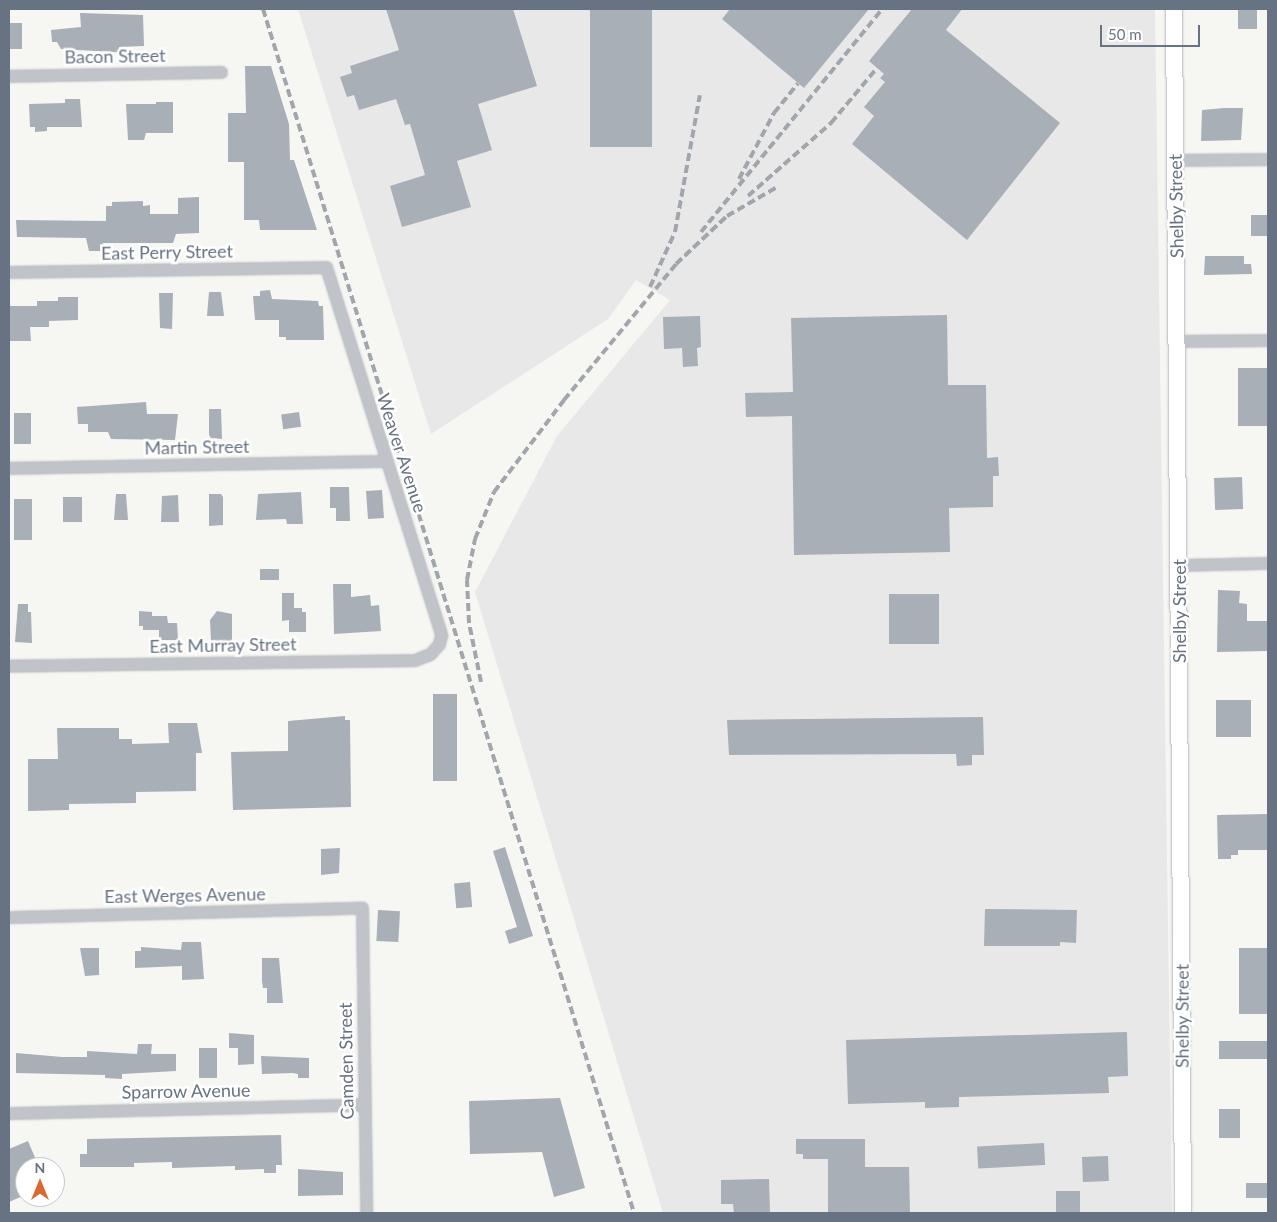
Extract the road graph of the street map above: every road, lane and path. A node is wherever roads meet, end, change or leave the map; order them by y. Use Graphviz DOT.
graph roads {
  1 [pos="1174,9"];
  2 [pos="221,72"];
  3 [pos="9,76"];
  4 [pos="1268,159"];
  5 [pos="1175,160"];
  6 [pos="326,267"];
  7 [pos="9,272"];
  8 [pos="1268,340"];
  9 [pos="1177,341"];
  10 [pos="386,461"];
  11 [pos="9,468"];
  12 [pos="1268,563"];
  13 [pos="1179,565"];
  14 [pos="436,649"];
  15 [pos="9,666"];
  16 [pos="362,908"];
  17 [pos="9,918"];
  18 [pos="365,1104"];
  19 [pos="9,1113"];
  20 [pos="366,1213"];
  21 [pos="1183,1213"];
  1 -- 5 [label="main road, Shelby Street"];
  2 -- 3 [label="street, Bacon Street"];
  4 -- 5 [label="street"];
  5 -- 9 [label="main road, Shelby Street"];
  6 -- 7 [label="street, East Perry Street"];
  6 -- 10 [label="street, Weaver Avenue"];
  8 -- 9 [label="street"];
  9 -- 13 [label="main road, Shelby Street"];
  10 -- 11 [label="street, Martin Street"];
  10 -- 14 [label="street, Weaver Avenue"];
  12 -- 13 [label="street"];
  13 -- 21 [label="main road, Shelby Street"];
  14 -- 15 [label="street, East Murray Street"];
  16 -- 17 [label="street, East Werges Avenue"];
  16 -- 18 [label="street, Camden Street"];
  18 -- 19 [label="street, Sparrow Avenue"];
  18 -- 20 [label="street, Camden Street"];
}
